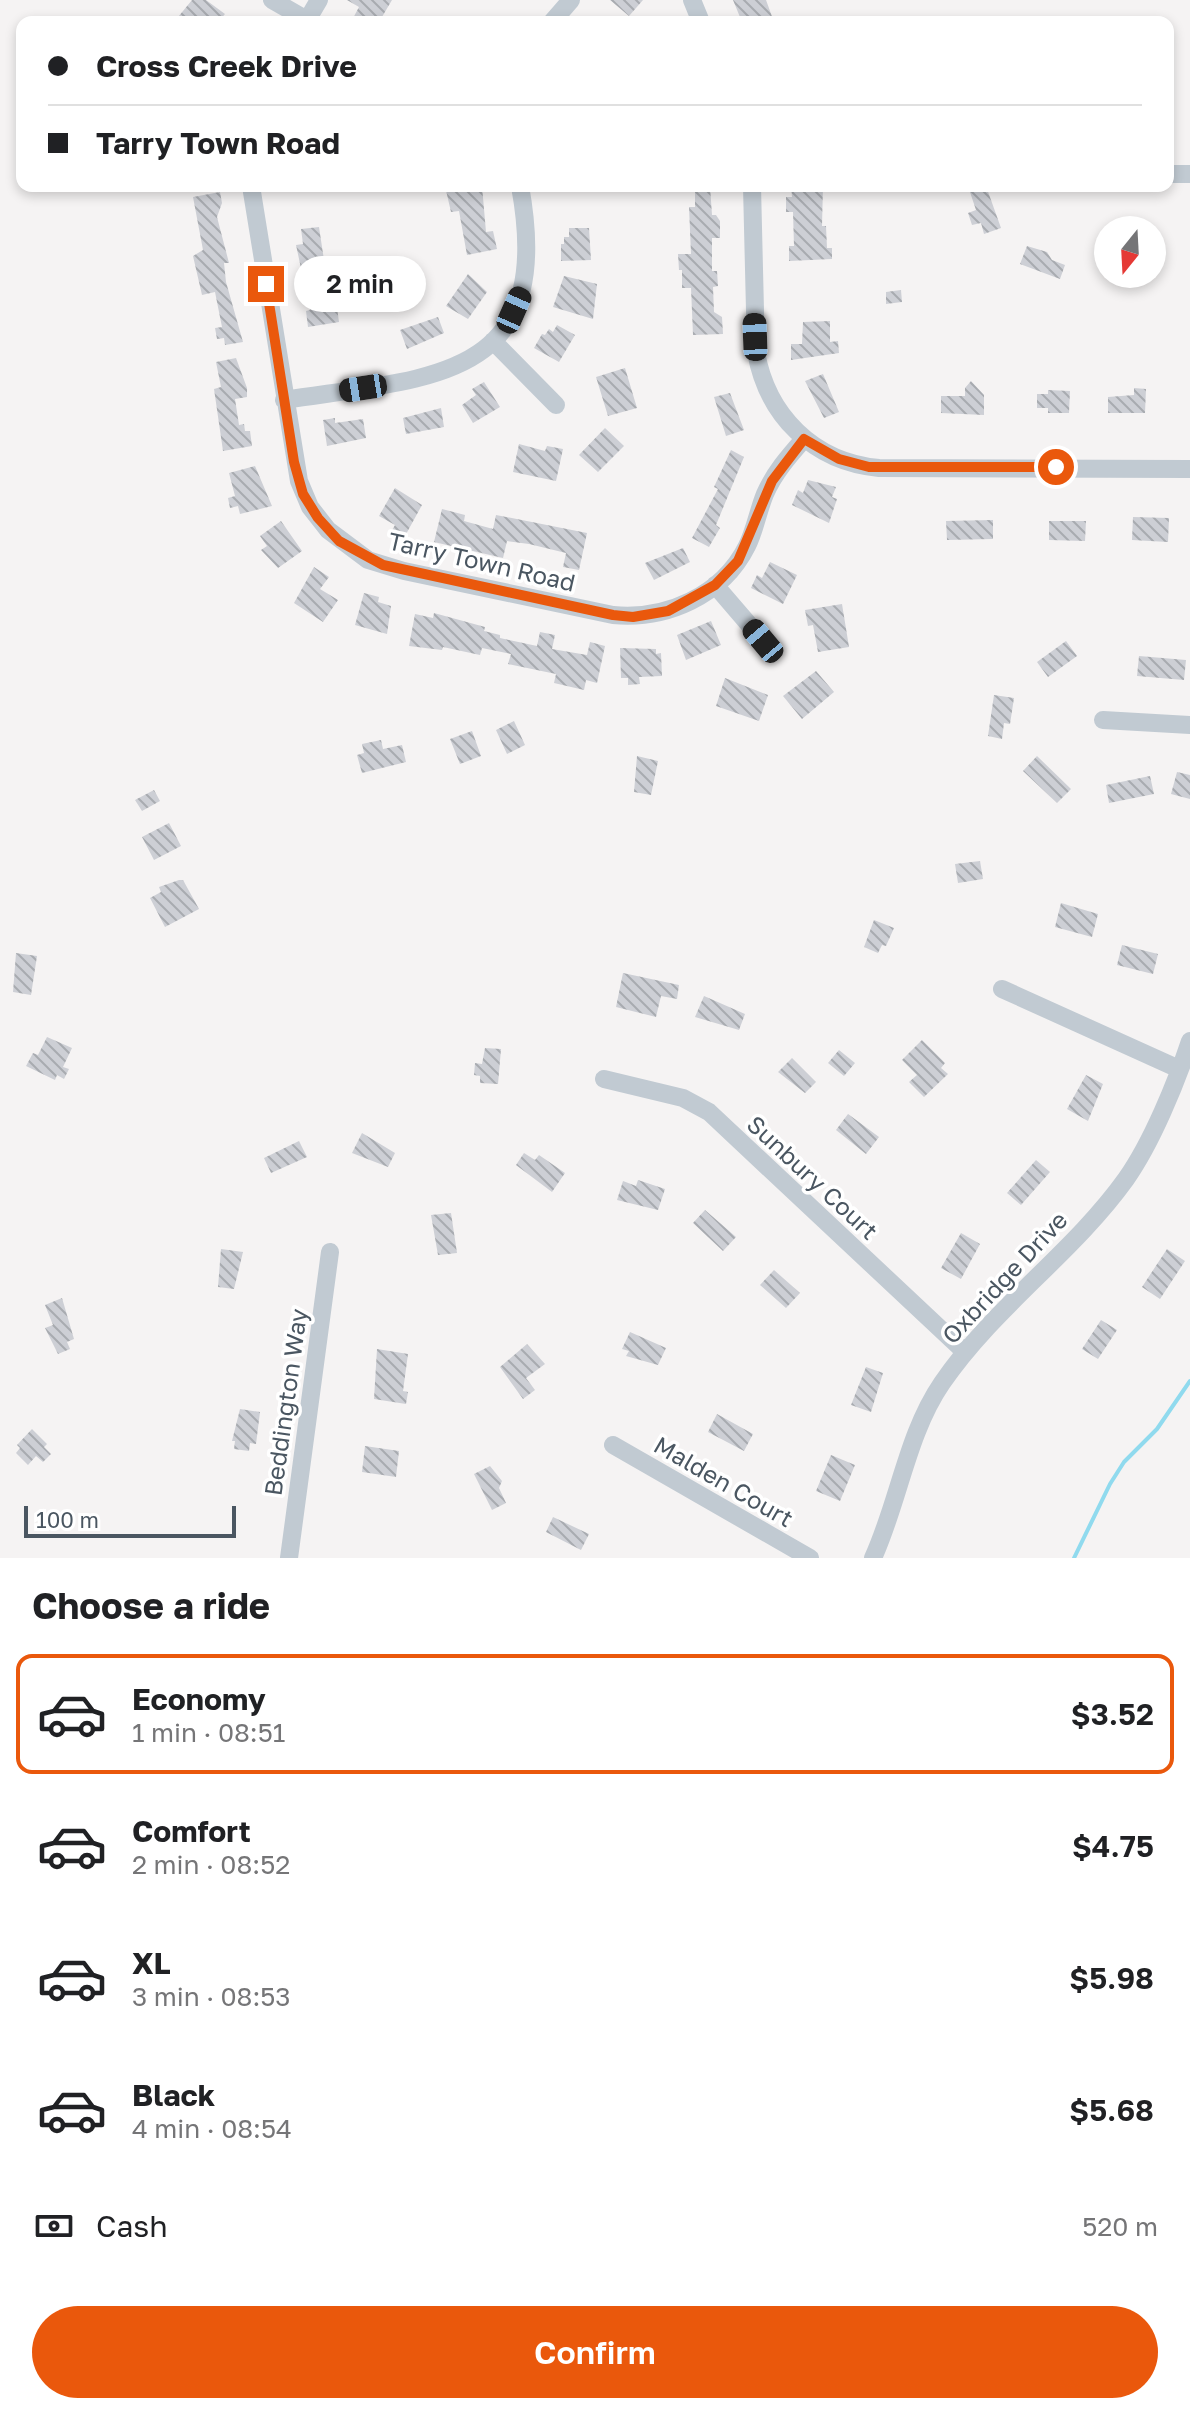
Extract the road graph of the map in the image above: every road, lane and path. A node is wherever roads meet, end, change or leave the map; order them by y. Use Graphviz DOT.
graph roads {
  1 [pos="272,0"];
  2 [pos="571,0"];
  3 [pos="298,16"];
  4 [pos="557,16"];
  5 [pos="252,192"];
  6 [pos="521,192"];
  7 [pos="752,192"];
  8 [pos="493,341"];
  9 [pos="284,400"];
  10 [pos="556,405"];
  11 [pos="804,439"];
  12 [pos="1190,469"];
  13 [pos="715,585"];
  14 [pos="763,641"];
  15 [pos="1103,720"];
  16 [pos="1190,725"];
  17 [pos="1002,989"];
  18 [pos="1190,1041"];
  19 [pos="1179,1069"];
  20 [pos="604,1079"];
  21 [pos="330,1252"];
  22 [pos="965,1352"];
  23 [pos="613,1445"];
  24 [pos="289,1558"];
  25 [pos="810,1558"];
  26 [pos="873,1558"];
  1 -- 3 [label="street"];
  2 -- 4 [label="street"];
  5 -- 9 [label="street, Tarry Town Road"];
  6 -- 8 [label="street"];
  7 -- 11 [label="street"];
  8 -- 9 [label="street"];
  8 -- 10 [label="street"];
  9 -- 13 [label="street, Tarry Town Road"];
  11 -- 12 [label="street"];
  11 -- 13 [label="street, Tarry Town Road"];
  13 -- 14 [label="street"];
  15 -- 16 [label="street"];
  17 -- 19 [label="street"];
  18 -- 19 [label="street, Oxbridge Drive"];
  19 -- 22 [label="street, Oxbridge Drive"];
  20 -- 22 [label="street, Sunbury Court"];
  21 -- 24 [label="street, Beddington Way"];
  22 -- 26 [label="street, Oxbridge Drive"];
  23 -- 25 [label="street, Malden Court"];
}
